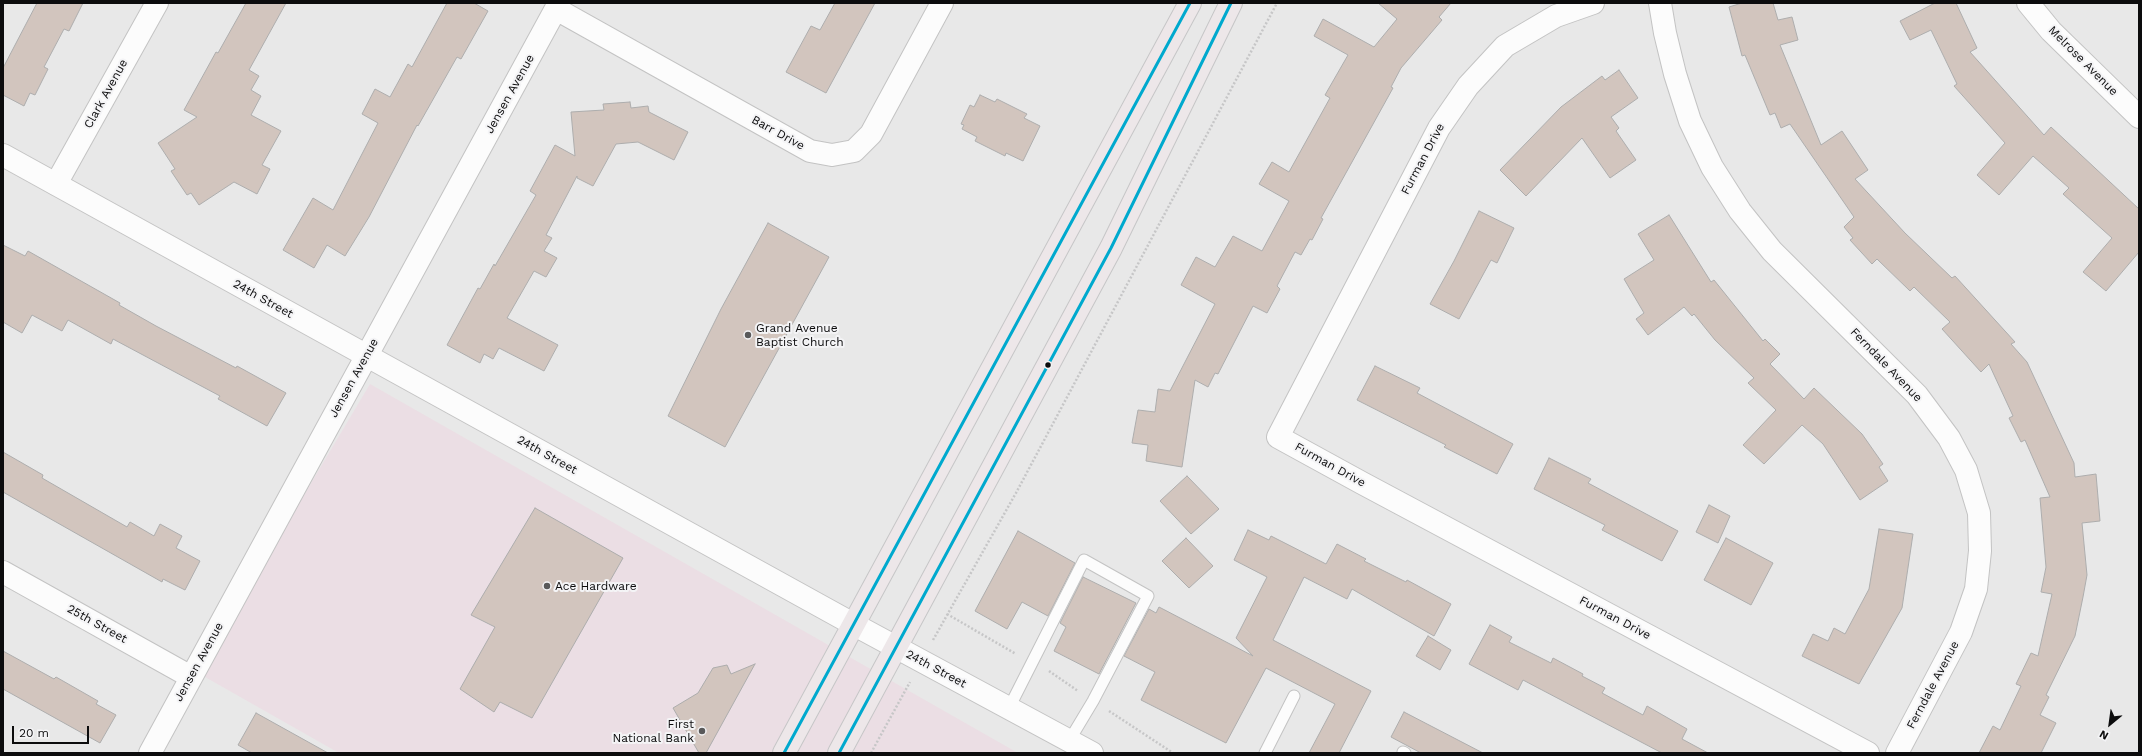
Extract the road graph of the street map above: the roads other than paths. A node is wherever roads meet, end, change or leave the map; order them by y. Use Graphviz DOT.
graph roads {
  1 [pos="157,3"];
  2 [pos="942,3"];
  3 [pos="1190,3"];
  4 [pos="1230,3"];
  5 [pos="1593,3"];
  6 [pos="1660,3"];
  7 [pos="2028,3"];
  8 [pos="557,6"];
  9 [pos="2139,117"];
  10 [pos="3,155"];
  11 [pos="56,184"];
  12 [pos="366,356"];
  13 [pos="3,572"];
  14 [pos="853,624"];
  15 [pos="896,647"];
  16 [pos="191,677"];
  17 [pos="1294,696"];
  18 [pos="1008,708"];
  19 [pos="1069,741"];
  20 [pos="150,753"];
  21 [pos="784,753"];
  22 [pos="839,753"];
  23 [pos="1092,753"];
  24 [pos="1265,753"];
  25 [pos="1868,753"];
  26 [pos="1897,753"];
  1 -- 11 [label="street, Clark Avenue"];
  2 -- 8 [label="street, Barr Drive"];
  3 -- 14 [label="main road"];
  4 -- 15 [label="main road"];
  5 -- 25 [label="street, Furman Drive"];
  6 -- 26 [label="street, Ferndale Avenue"];
  7 -- 9 [label="street, Melrose Avenue"];
  8 -- 12 [label="street, Jensen Avenue"];
  10 -- 11 [label="street, 24th Street"];
  11 -- 12 [label="street, 24th Street"];
  12 -- 14 [label="street, 24th Street"];
  12 -- 16 [label="street, Jensen Avenue"];
  13 -- 16 [label="street, 25th Street"];
  14 -- 15 [label="street, 24th Street"];
  14 -- 21 [label="main road"];
  15 -- 18 [label="street, 24th Street"];
  15 -- 22 [label="main road"];
  16 -- 20 [label="street, Jensen Avenue"];
  17 -- 24 [label="lane"];
  18 -- 19 [label="street, 24th Street"];
  18 -- 19 [label="lane"];
  19 -- 23 [label="street, 24th Street"];
}
